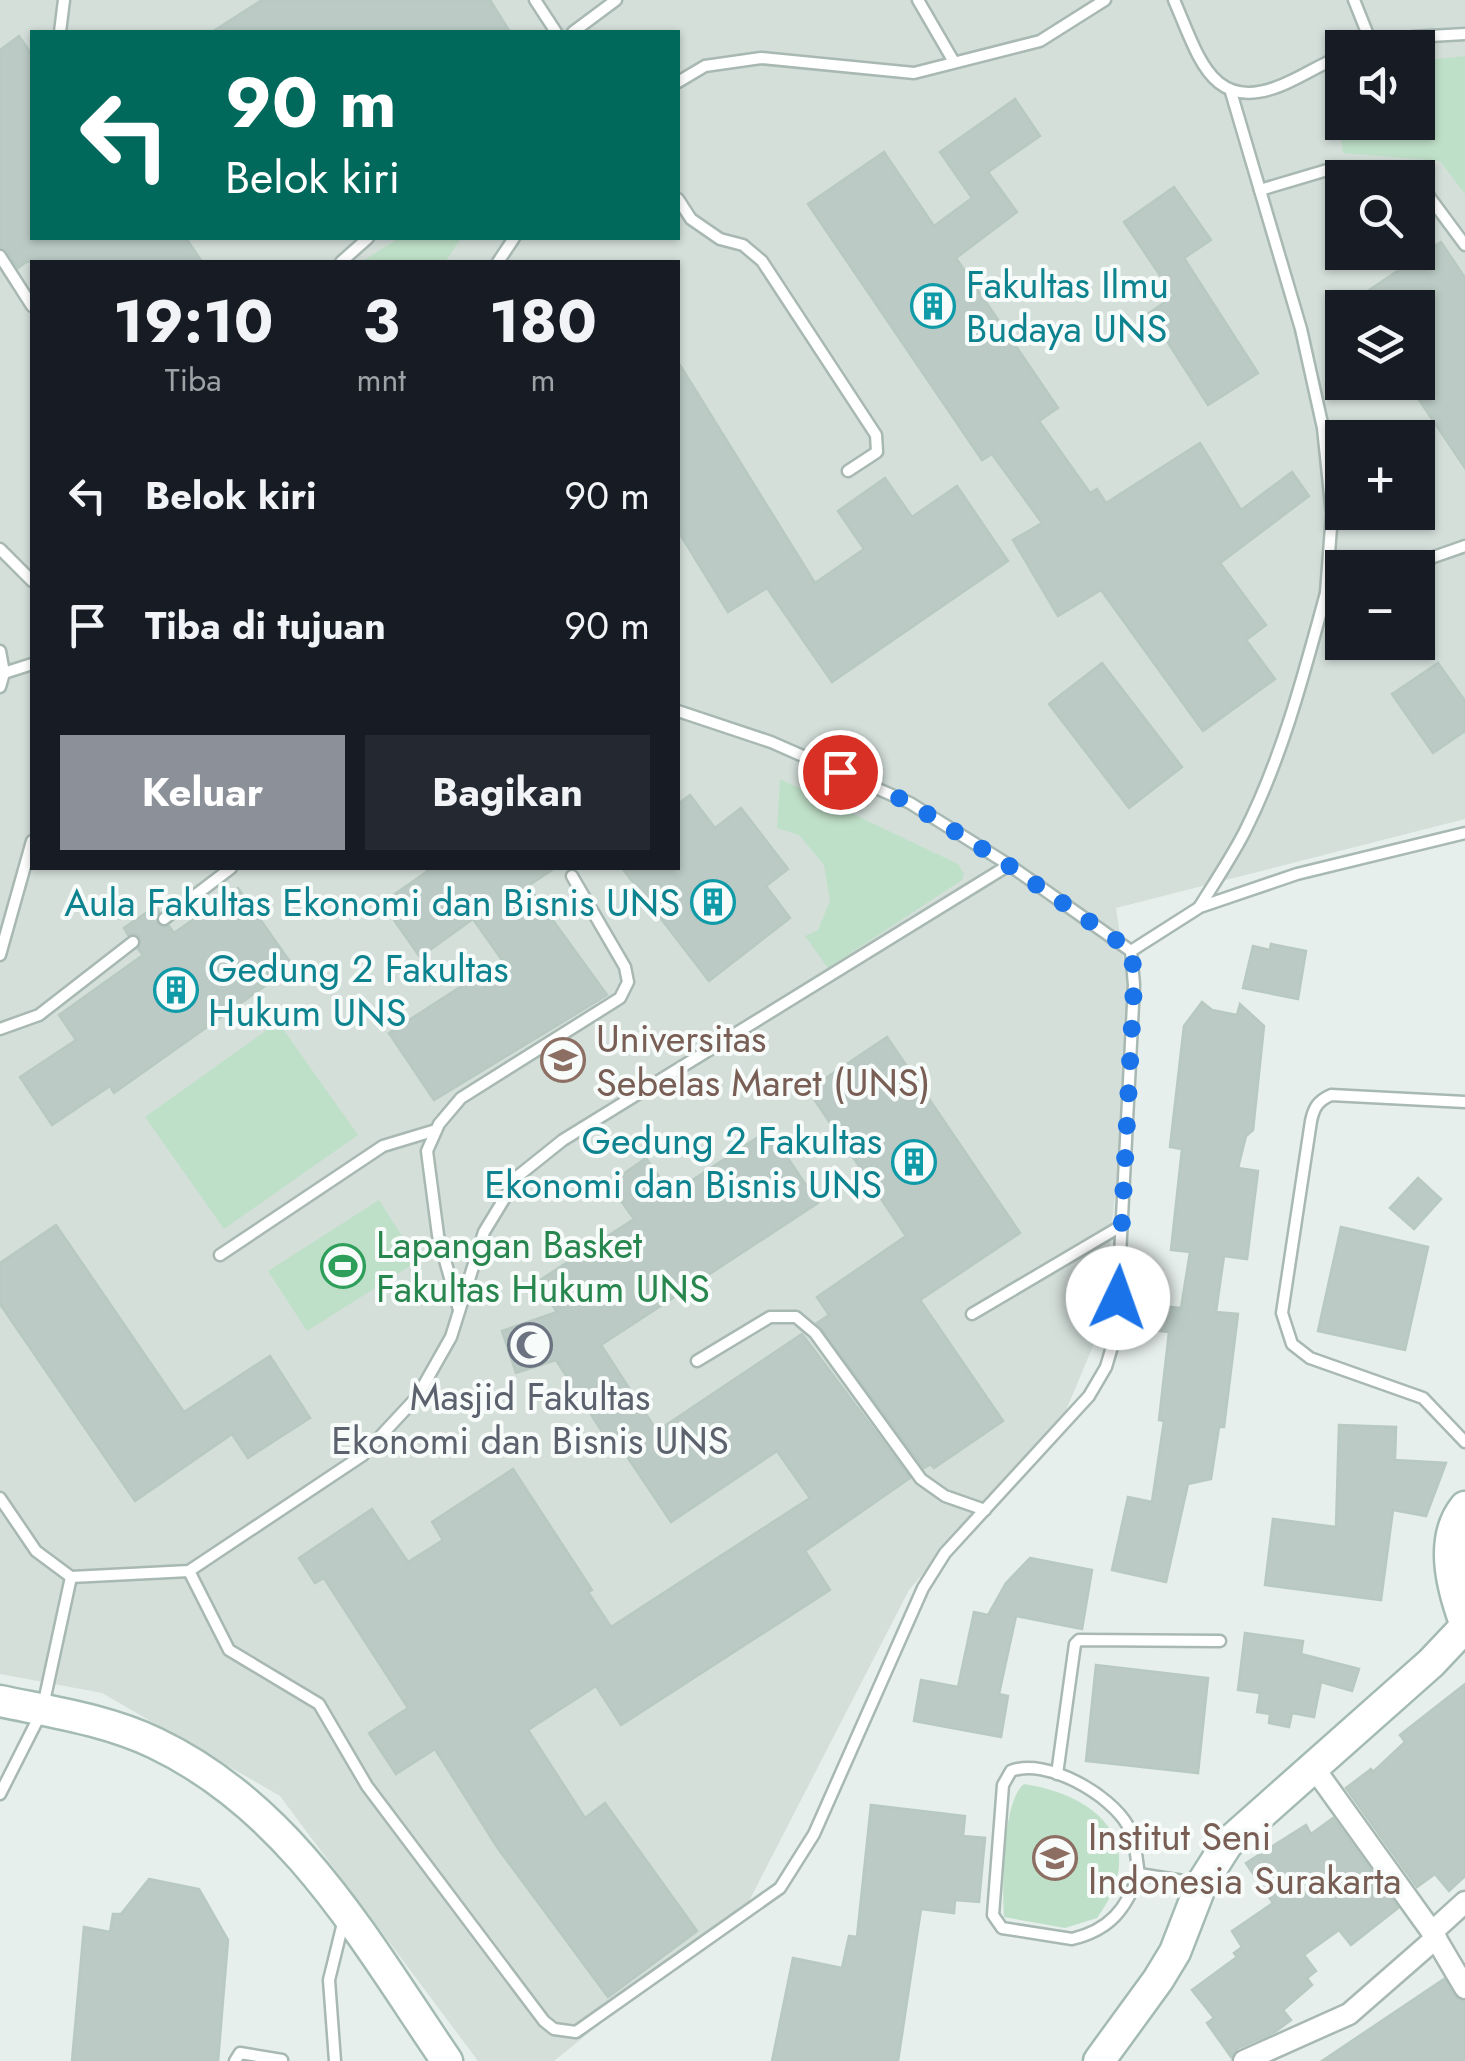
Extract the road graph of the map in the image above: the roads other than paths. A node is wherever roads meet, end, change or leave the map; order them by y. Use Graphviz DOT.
graph roads {
  1 [pos="64,0"];
  2 [pos="536,0"];
  3 [pos="616,0"];
  4 [pos="918,0"];
  5 [pos="1105,0"];
  6 [pos="1174,0"];
  7 [pos="1354,0"];
  8 [pos="60,30"];
  9 [pos="555,30"];
  10 [pos="576,30"];
  11 [pos="1364,30"];
  12 [pos="1465,34"];
  13 [pos="1435,35"];
  14 [pos="954,62"];
  15 [pos="1325,64"];
  16 [pos="680,81"];
  17 [pos="1231,92"];
  18 [pos="1325,171"];
  19 [pos="1260,190"];
  20 [pos="680,202"];
  21 [pos="1435,202"];
  22 [pos="366,240"];
  23 [pos="1465,244"];
  24 [pos="0,256"];
  25 [pos="343,260"];
  26 [pos="30,303"];
  27 [pos="848,471"];
  28 [pos="1465,546"];
  29 [pos="0,549"];
  30 [pos="1329,550"];
  31 [pos="1435,556"];
  32 [pos="13,562"];
  33 [pos="0,569"];
  34 [pos="30,579"];
  35 [pos="1325,597"];
  36 [pos="0,651"];
  37 [pos="30,665"];
  38 [pos="4,673"];
  39 [pos="0,687"];
  40 [pos="680,712"];
  41 [pos="1465,833"];
  42 [pos="30,849"];
  43 [pos="1008,865"];
  44 [pos="228,870"];
  45 [pos="572,876"];
  46 [pos="1200,907"];
  47 [pos="164,919"];
  48 [pos="133,942"];
  49 [pos="1132,951"];
  50 [pos="0,955"];
  51 [pos="0,1029"];
  52 [pos="1465,1102"];
  53 [pos="436,1130"];
  54 [pos="1121,1226"];
  55 [pos="220,1255"];
  56 [pos="459,1311"];
  57 [pos="972,1314"];
  58 [pos="697,1361"];
  59 [pos="1465,1442"];
  60 [pos="0,1498"];
  61 [pos="1465,1506"];
  62 [pos="986,1510"];
  63 [pos="189,1571"];
  64 [pos="71,1577"];
  65 [pos="1465,1625"];
  66 [pos="1220,1642"];
  67 [pos="0,1702"];
  68 [pos="42,1711"];
  69 [pos="1314,1768"];
  70 [pos="1057,1774"];
  71 [pos="0,1794"];
  72 [pos="1138,1874"];
  73 [pos="1201,1884"];
  74 [pos="1465,1902"];
  75 [pos="346,1913"];
  76 [pos="1434,1935"];
  77 [pos="1465,1988"];
  78 [pos="282,2060"];
  79 [pos="235,2061"];
  80 [pos="336,2061"];
  81 [pos="447,2061"];
  82 [pos="1099,2061"];
  83 [pos="1244,2061"];
  1 -- 8 [label="lane"];
  2 -- 9 [label="lane"];
  3 -- 10 [label="lane"];
  4 -- 14 [label="lane"];
  5 -- 14 [label="lane"];
  6 -- 17 [label="lane"];
  7 -- 11 [label="lane"];
  12 -- 13 [label="lane"];
  14 -- 16 [label="lane"];
  15 -- 17 [label="lane"];
  17 -- 19 [label="lane"];
  18 -- 19 [label="lane"];
  19 -- 30 [label="lane"];
  20 -- 27 [label="lane"];
  21 -- 23 [label="lane"];
  22 -- 25 [label="lane"];
  24 -- 26 [label="lane"];
  28 -- 31 [label="lane"];
  29 -- 32 [label="lane"];
  32 -- 33 [label="lane"];
  32 -- 34 [label="lane"];
  35 -- 46 [label="lane"];
  36 -- 38 [label="lane"];
  37 -- 38 [label="lane"];
  38 -- 39 [label="lane"];
  40 -- 43 [label="lane"];
  41 -- 46 [label="lane"];
  42 -- 50 [label="lane"];
  43 -- 49 [label="lane"];
  43 -- 56 [label="lane"];
  44 -- 47 [label="lane"];
  45 -- 53 [label="lane"];
  46 -- 49 [label="lane"];
  48 -- 51 [label="lane"];
  49 -- 54 [label="lane"];
  52 -- 59 [label="lane"];
  53 -- 55 [label="lane"];
  53 -- 56 [label="lane"];
  54 -- 57 [label="lane"];
  54 -- 62 [label="lane"];
  56 -- 63 [label="lane"];
  58 -- 62 [label="lane"];
  60 -- 64 [label="lane"];
  61 -- 65 [label="main road"];
  62 -- 63 [label="lane"];
  63 -- 64 [label="lane"];
  64 -- 68 [label="lane"];
  65 -- 69 [label="main road"];
  66 -- 70 [label="lane"];
  67 -- 68 [label="main road"];
  68 -- 71 [label="lane"];
  68 -- 75 [label="main road"];
  69 -- 73 [label="main road"];
  69 -- 76 [label="street"];
  70 -- 72 [label="lane"];
  70 -- 72 [label="lane"];
  72 -- 73 [label="lane"];
  73 -- 82 [label="main road"];
  74 -- 76 [label="street"];
  75 -- 80 [label="lane"];
  75 -- 81 [label="main road"];
  76 -- 77 [label="street"];
  76 -- 83 [label="street"];
  78 -- 79 [label="lane"];
}
